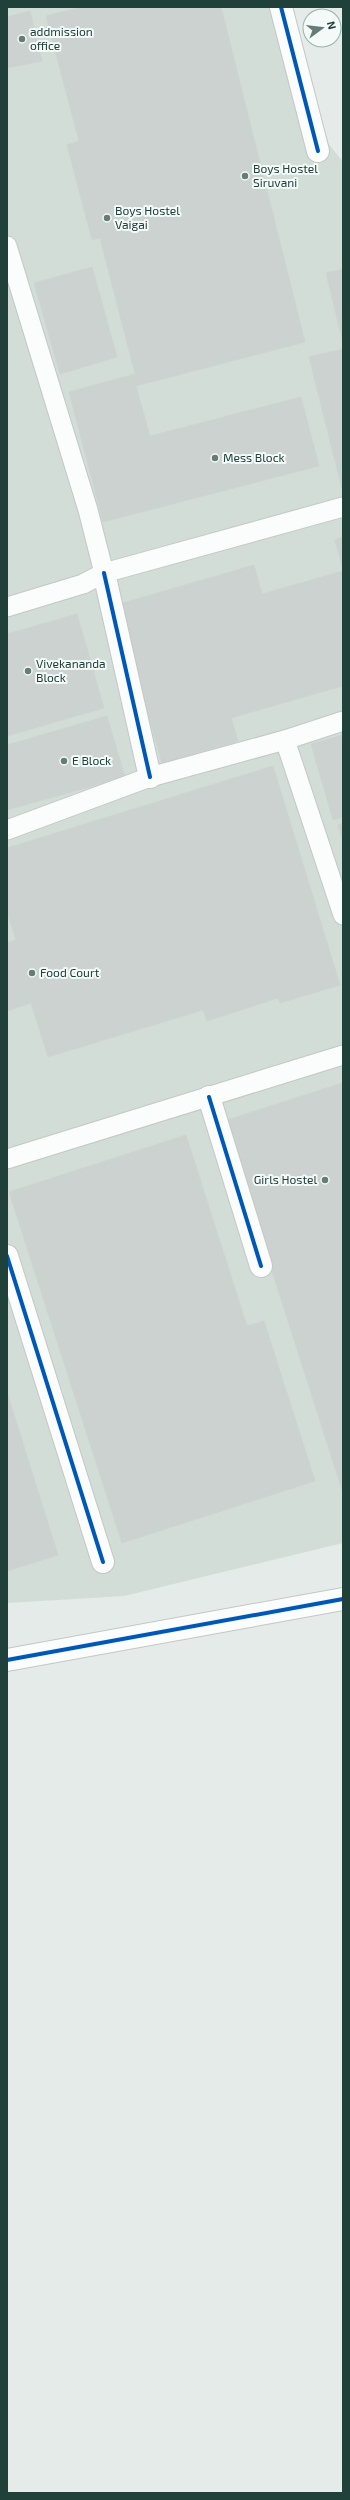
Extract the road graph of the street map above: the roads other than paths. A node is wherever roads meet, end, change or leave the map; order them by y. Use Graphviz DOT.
graph roads {
  1 [pos="281,7"];
  2 [pos="318,151"];
  3 [pos="7,246"];
  4 [pos="343,507"];
  5 [pos="104,573"];
  6 [pos="7,607"];
  7 [pos="343,721"];
  8 [pos="285,740"];
  9 [pos="150,777"];
  10 [pos="7,830"];
  11 [pos="343,915"];
  12 [pos="343,1055"];
  13 [pos="209,1097"];
  14 [pos="7,1159"];
  15 [pos="7,1256"];
  16 [pos="261,1266"];
  17 [pos="103,1562"];
  18 [pos="343,1599"];
  19 [pos="7,1660"];
  1 -- 2 [label="street"];
  3 -- 5 [label="lane"];
  4 -- 5 [label="lane"];
  5 -- 6 [label="lane"];
  5 -- 9 [label="street"];
  7 -- 8 [label="lane"];
  8 -- 9 [label="lane"];
  8 -- 11 [label="lane"];
  9 -- 10 [label="lane"];
  12 -- 13 [label="lane"];
  13 -- 14 [label="lane"];
  13 -- 16 [label="street"];
  15 -- 17 [label="street"];
  18 -- 19 [label="street"];
}
